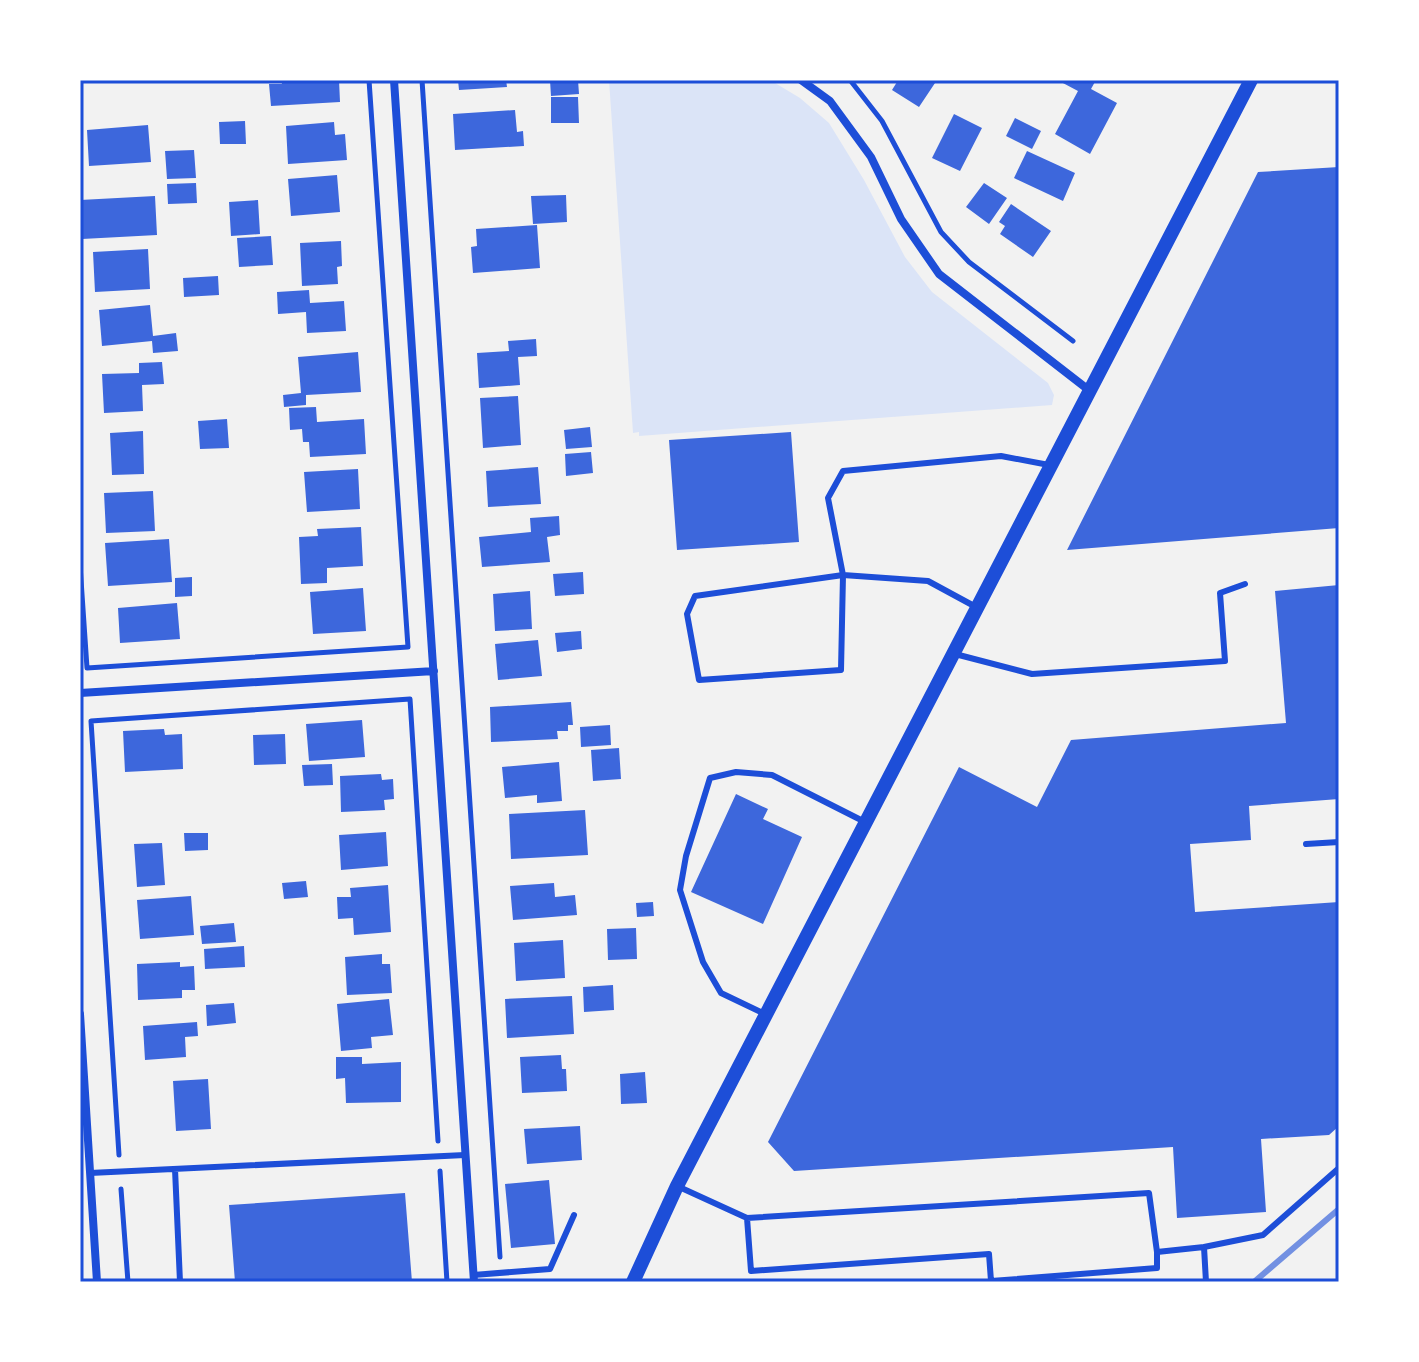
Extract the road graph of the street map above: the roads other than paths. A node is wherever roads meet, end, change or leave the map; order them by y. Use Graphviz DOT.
graph roads {
  1 [pos="394,80"];
  2 [pos="801,80"];
  3 [pos="1251,80"];
  4 [pos="1090,391"];
  5 [pos="1052,465"];
  6 [pos="843,575"];
  7 [pos="1245,584"];
  8 [pos="979,609"];
  9 [pos="955,654"];
  10 [pos="434,671"];
  11 [pos="80,693"];
  12 [pos="867,823"];
  13 [pos="1339,842"];
  14 [pos="1306,844"];
  15 [pos="80,1014"];
  16 [pos="767,1015"];
  17 [pos="465,1155"];
  18 [pos="1339,1168"];
  19 [pos="175,1169"];
  20 [pos="90,1173"];
  21 [pos="677,1186"];
  22 [pos="574,1215"];
  23 [pos="747,1218"];
  24 [pos="1204,1247"];
  25 [pos="1157,1252"];
  26 [pos="473,1278"];
  27 [pos="1020,1280"];
  28 [pos="97,1282"];
  29 [pos="180,1282"];
  30 [pos="633,1282"];
  31 [pos="1206,1282"];
  1 -- 10 [label="street"];
  2 -- 4 [label="street"];
  3 -- 4 [label="street"];
  4 -- 5 [label="street"];
  5 -- 6 [label="lane"];
  5 -- 8 [label="street"];
  6 -- 6 [label="lane"];
  6 -- 8 [label="lane"];
  7 -- 9 [label="lane"];
  8 -- 9 [label="street"];
  9 -- 12 [label="street"];
  10 -- 11 [label="street"];
  10 -- 17 [label="street"];
  12 -- 16 [label="street"];
  12 -- 16 [label="lane"];
  13 -- 14 [label="lane"];
  15 -- 20 [label="street"];
  16 -- 21 [label="street"];
  17 -- 19 [label="lane"];
  17 -- 26 [label="street"];
  18 -- 24 [label="lane"];
  19 -- 20 [label="lane"];
  19 -- 29 [label="lane"];
  20 -- 28 [label="street"];
  21 -- 23 [label="lane"];
  21 -- 30 [label="street"];
  22 -- 26 [label="lane"];
  23 -- 25 [label="lane"];
  23 -- 27 [label="lane"];
  24 -- 25 [label="lane"];
  24 -- 31 [label="lane"];
  25 -- 27 [label="lane"];
}
